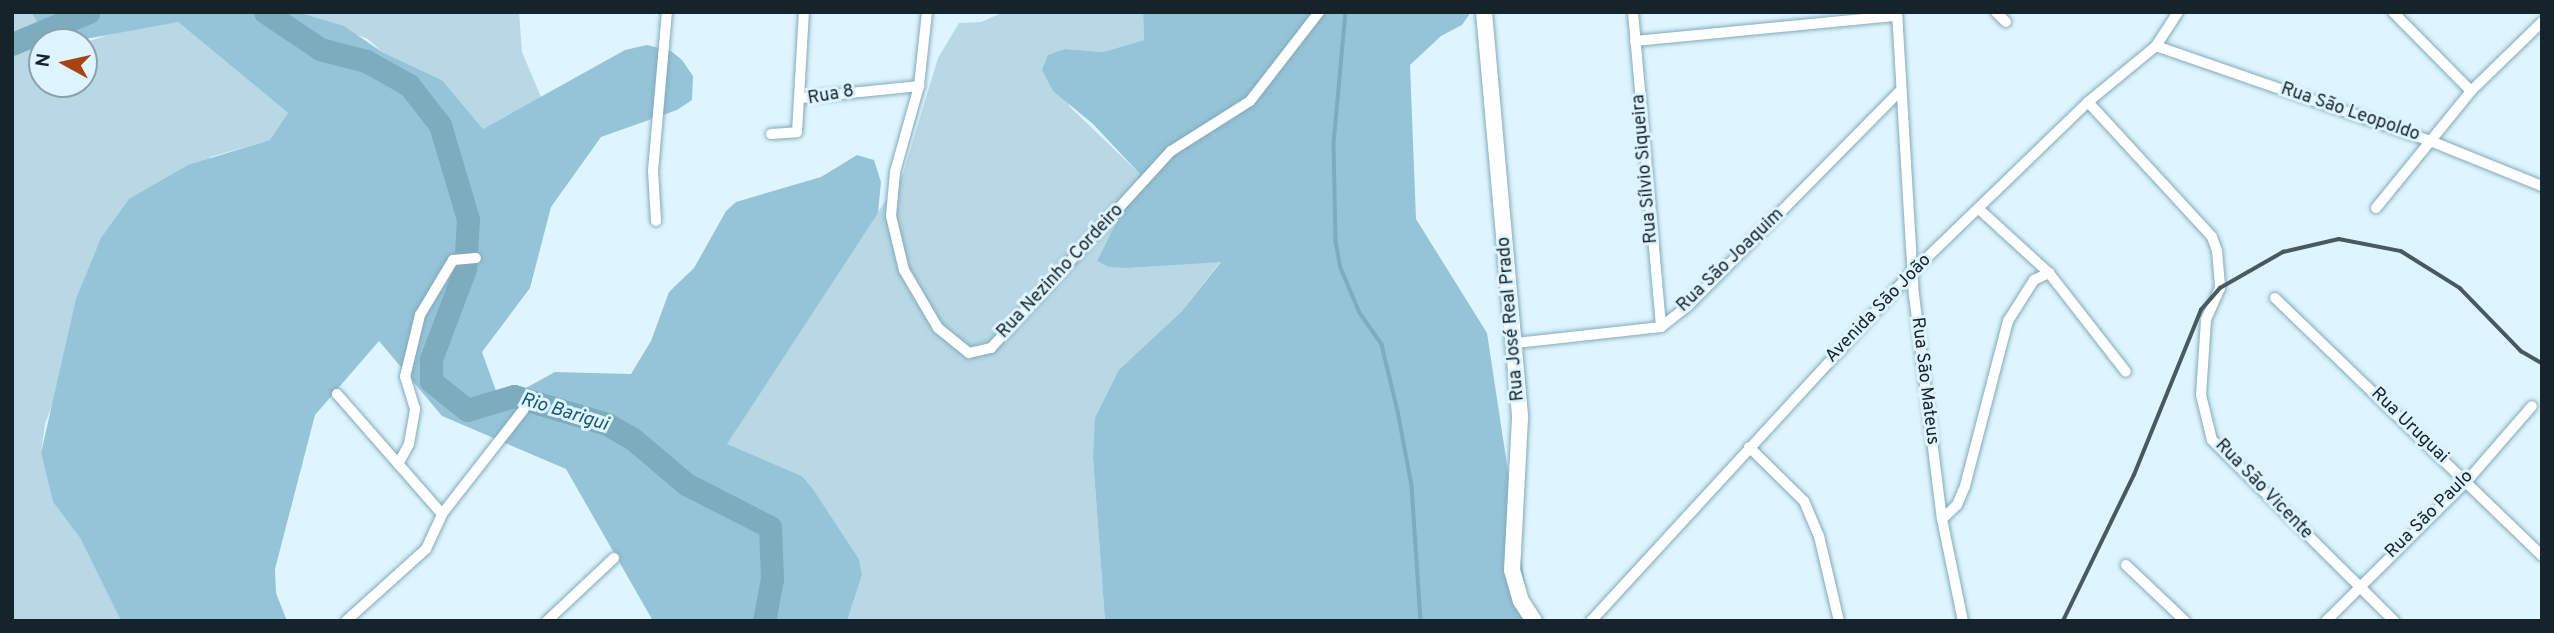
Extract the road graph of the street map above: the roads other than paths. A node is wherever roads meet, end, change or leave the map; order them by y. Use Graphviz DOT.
graph roads {
  1 [pos="667,12"];
  2 [pos="804,12"];
  3 [pos="927,12"];
  4 [pos="1319,12"];
  5 [pos="1484,12"];
  6 [pos="1633,12"];
  7 [pos="1996,12"];
  8 [pos="2178,12"];
  9 [pos="2393,12"];
  10 [pos="1897,14"];
  11 [pos="2006,22"];
  12 [pos="2542,22"];
  13 [pos="1635,41"];
  14 [pos="2157,46"];
  15 [pos="919,86"];
  16 [pos="1902,90"];
  17 [pos="2471,91"];
  18 [pos="801,99"];
  19 [pos="2088,102"];
  20 [pos="771,134"];
  21 [pos="2428,140"];
  22 [pos="2542,186"];
  23 [pos="2376,208"];
  24 [pos="1980,210"];
  25 [pos="656,221"];
  26 [pos="476,258"];
  27 [pos="1913,271"];
  28 [pos="2049,273"];
  29 [pos="2276,298"];
  30 [pos="1661,327"];
  31 [pos="1516,343"];
  32 [pos="2126,372"];
  33 [pos="337,394"];
  34 [pos="2532,406"];
  35 [pos="524,409"];
  36 [pos="1748,447"];
  37 [pos="398,464"];
  38 [pos="2467,481"];
  39 [pos="442,514"];
  40 [pos="1942,519"];
  41 [pos="2542,555"];
  42 [pos="614,558"];
  43 [pos="2126,565"];
  44 [pos="2358,587"];
  45 [pos="346,621"];
  46 [pos="547,621"];
  47 [pos="1534,621"];
  48 [pos="1591,621"];
  49 [pos="1839,621"];
  50 [pos="1963,621"];
  51 [pos="2185,621"];
  52 [pos="2326,621"];
  53 [pos="2394,621"];
  1 -- 25 [label="street"];
  2 -- 18 [label="street"];
  3 -- 15 [label="street, Rua Nezinho Cordeiro"];
  4 -- 15 [label="street, Rua Nezinho Cordeiro"];
  5 -- 31 [label="street, Rua José Real Prado"];
  6 -- 13 [label="street, Rua Sílvio Siqueira"];
  7 -- 11 [label="street"];
  8 -- 14 [label="street, Avenida São João"];
  9 -- 17 [label="street"];
  10 -- 13 [label="street"];
  10 -- 16 [label="street, Rua São Mateus"];
  12 -- 17 [label="street"];
  13 -- 30 [label="street, Rua Sílvio Siqueira"];
  14 -- 19 [label="street, Avenida São João"];
  14 -- 21 [label="street, Rua São Leopoldo"];
  15 -- 18 [label="street, Rua 8"];
  16 -- 27 [label="street, Rua São Mateus"];
  16 -- 30 [label="street, Rua São Joaquim"];
  17 -- 21 [label="street"];
  18 -- 20 [label="street, Rua 8"];
  19 -- 24 [label="street, Avenida São João"];
  19 -- 44 [label="street, Rua São Vicente"];
  21 -- 22 [label="street, Rua São Leopoldo"];
  21 -- 23 [label="street"];
  24 -- 27 [label="street, Avenida São João"];
  24 -- 28 [label="street"];
  26 -- 37 [label="street"];
  27 -- 36 [label="street, Avenida São João"];
  27 -- 40 [label="street, Rua São Mateus"];
  28 -- 32 [label="street"];
  28 -- 40 [label="street"];
  29 -- 38 [label="street, Rua Uruguai"];
  30 -- 31 [label="street, Rua São Joaquim"];
  31 -- 47 [label="street, Rua José Real Prado"];
  33 -- 37 [label="street"];
  34 -- 38 [label="street, Rua São Paulo"];
  35 -- 39 [label="street"];
  36 -- 48 [label="street, Avenida São João"];
  36 -- 49 [label="street"];
  37 -- 39 [label="street"];
  38 -- 41 [label="street, Rua Uruguai"];
  38 -- 44 [label="street, Rua São Paulo"];
  39 -- 45 [label="street"];
  40 -- 50 [label="street, Rua São Mateus"];
  42 -- 46 [label="street"];
  43 -- 51 [label="street"];
  44 -- 52 [label="street, Rua São Paulo"];
  44 -- 53 [label="street, Rua São Vicente"];
}
